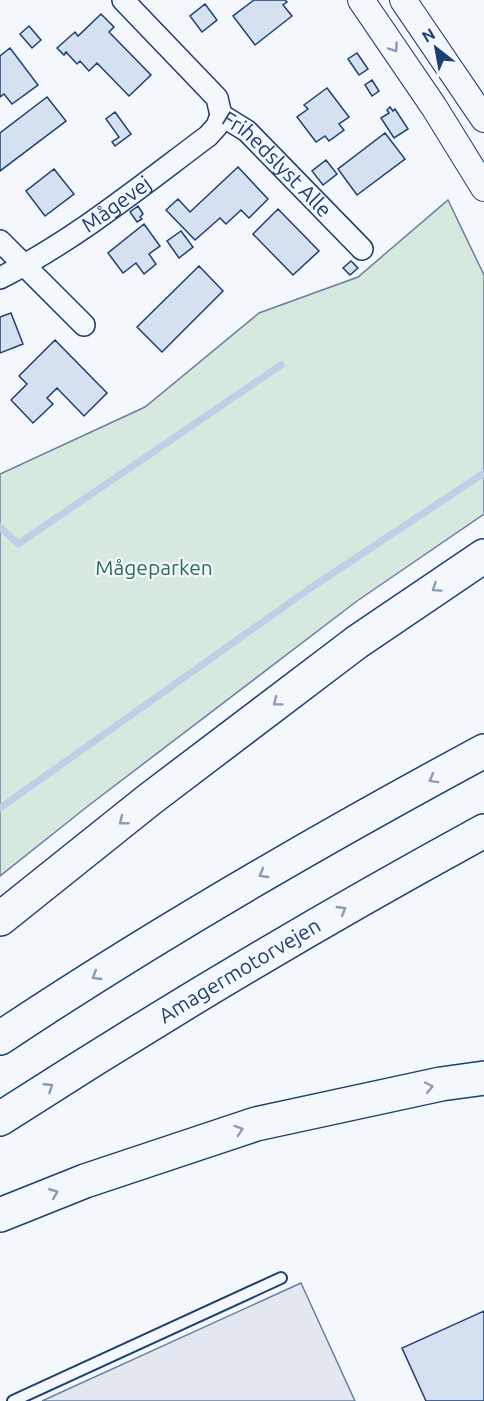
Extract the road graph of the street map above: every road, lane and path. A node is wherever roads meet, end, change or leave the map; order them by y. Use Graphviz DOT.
graph roads {
  1 [pos="123,0"];
  2 [pos="361,0"];
  3 [pos="403,0"];
  4 [pos="221,115"];
  5 [pos="484,119"];
  6 [pos="484,188"];
  7 [pos="0,241"];
  8 [pos="362,249"];
  9 [pos="24,266"];
  10 [pos="0,278"];
  11 [pos="84,325"];
  12 [pos="484,556"];
  13 [pos="484,751"];
  14 [pos="484,831"];
  15 [pos="0,919"];
  16 [pos="0,1038"];
  17 [pos="484,1078"];
  18 [pos="0,1119"];
  19 [pos="0,1215"];
  20 [pos="281,1278"];
  21 [pos="13,1401"];
  1 -- 4 [label="street, Frihedslyst Alle"];
  2 -- 6 [label="street, one-way"];
  3 -- 5 [label="street"];
  4 -- 8 [label="street, Frihedslyst Alle"];
  4 -- 9 [label="street, Mågevej"];
  7 -- 9 [label="street"];
  9 -- 10 [label="street, Mågevej"];
  9 -- 11 [label="street"];
  12 -- 15 [label="highway, one-way"];
  13 -- 16 [label="highway, one-way"];
  18 -- 14 [label="highway, Amagermotorvejen, one-way"];
  19 -- 17 [label="highway, one-way"];
  20 -- 21 [label="lane"];
}
